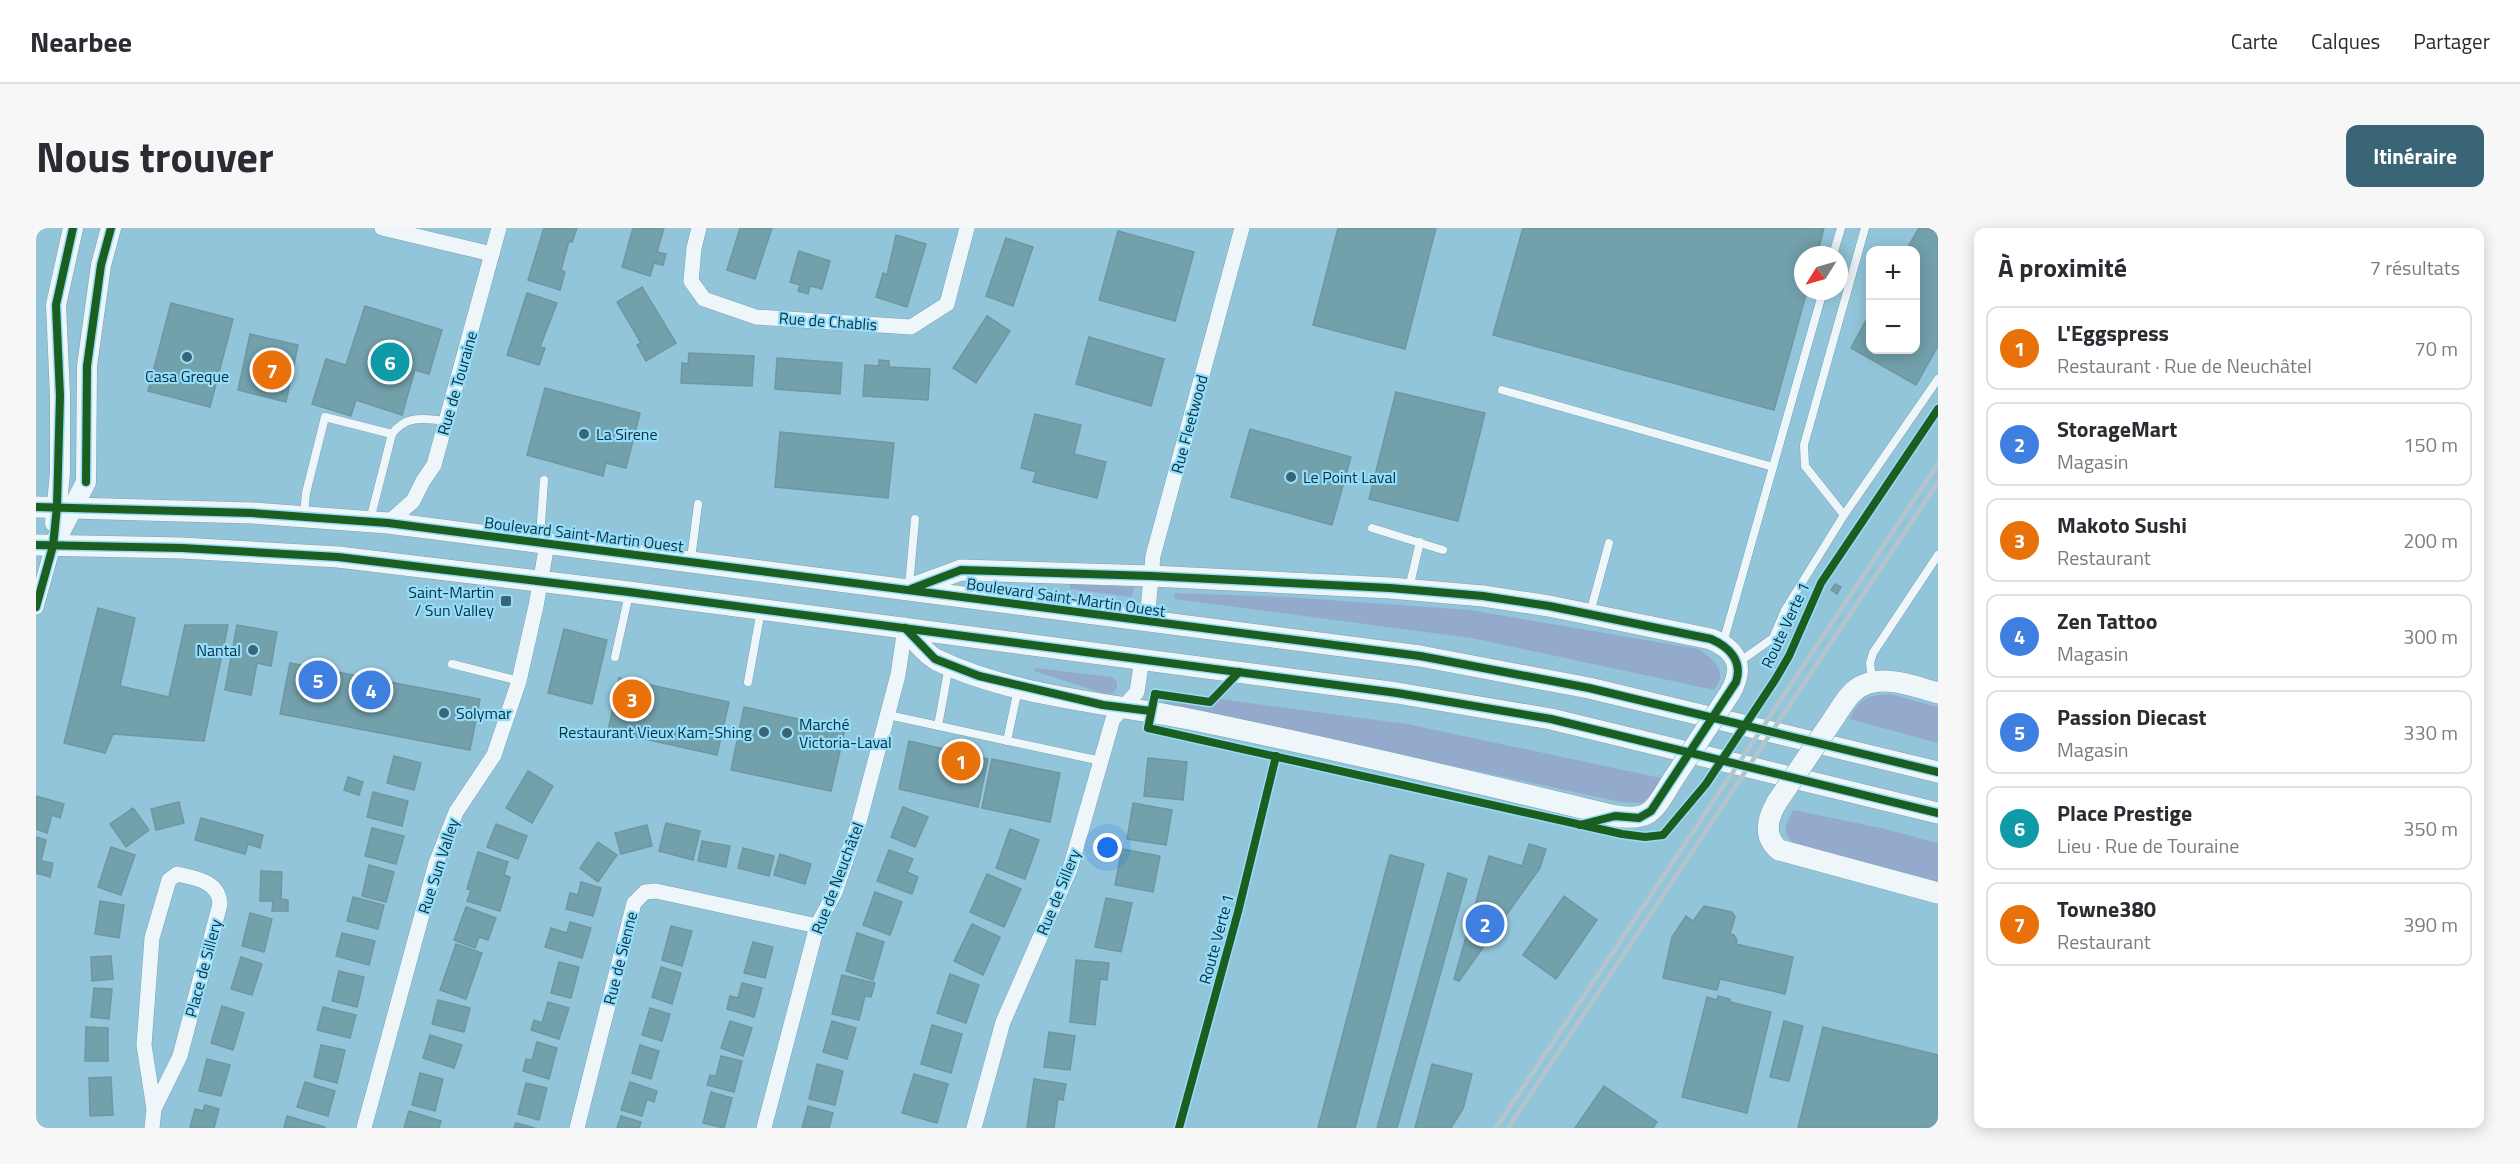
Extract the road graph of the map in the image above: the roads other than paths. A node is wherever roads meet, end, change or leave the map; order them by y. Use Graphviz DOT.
graph roads {
  1 [pos="73,228"];
  2 [pos="111,228"];
  3 [pos="382,228"];
  4 [pos="499,228"];
  5 [pos="699,228"];
  6 [pos="967,228"];
  7 [pos="1242,228"];
  8 [pos="1840,228"];
  9 [pos="1865,228"];
  10 [pos="1835,246"];
  11 [pos="492,254"];
  12 [pos="1820,300"];
  13 [pos="1938,379"];
  14 [pos="1502,390"];
  15 [pos="447,422"];
  16 [pos="392,434"];
  17 [pos="1773,467"];
  18 [pos="544,480"];
  19 [pos="698,504"];
  20 [pos="36,507"];
  21 [pos="65,507"];
  22 [pos="1844,514"];
  23 [pos="304,516"];
  24 [pos="915,519"];
  25 [pos="378,522"];
  26 [pos="1372,528"];
  27 [pos="1420,542"];
  28 [pos="1609,543"];
  29 [pos="546,544"];
  30 [pos="44,545"];
  31 [pos="1443,550"];
  32 [pos="1938,555"];
  33 [pos="691,561"];
  34 [pos="1151,576"];
  35 [pos="541,582"];
  36 [pos="1409,589"];
  37 [pos="908,590"];
  38 [pos="629,592"];
  39 [pos="36,607"];
  40 [pos="761,610"];
  41 [pos="1590,613"];
  42 [pos="1148,621"];
  43 [pos="905,628"];
  44 [pos="1723,645"];
  45 [pos="615,657"];
  46 [pos="1142,659"];
  47 [pos="1737,663"];
  48 [pos="452,664"];
  49 [pos="949,664"];
  50 [pos="519,681"];
  51 [pos="747,682"];
  52 [pos="1872,682"];
  53 [pos="1018,686"];
  54 [pos="1938,693"];
  55 [pos="1122,708"];
  56 [pos="888,715"];
  57 [pos="938,726"];
  58 [pos="1007,741"];
  59 [pos="1101,761"];
  60 [pos="1938,772"];
  61 [pos="1938,813"];
  62 [pos="1938,893"];
  63 [pos="816,926"];
  64 [pos="154,1109"];
  65 [pos="152,1128"];
  66 [pos="364,1128"];
  67 [pos="577,1128"];
  68 [pos="764,1128"];
  69 [pos="974,1128"];
  1 -- 21 [label="street"];
  2 -- 21 [label="street"];
  3 -- 11 [label="street"];
  4 -- 11 [label="street, Rue de Touraine"];
  5 -- 6 [label="street, Rue de Chablis"];
  7 -- 34 [label="street, Rue Fleetwood"];
  8 -- 10 [label="lane"];
  9 -- 22 [label="lane"];
  11 -- 15 [label="street, Rue de Touraine"];
  12 -- 17 [label="lane"];
  13 -- 22 [label="lane"];
  14 -- 17 [label="lane"];
  15 -- 16 [label="lane"];
  15 -- 25 [label="street, Rue de Touraine"];
  16 -- 23 [label="lane"];
  16 -- 25 [label="lane"];
  17 -- 44 [label="lane"];
  18 -- 29 [label="lane"];
  19 -- 33 [label="lane"];
  20 -- 21 [label="main road, Boulevard Saint-Martin Ouest"];
  21 -- 23 [label="main road, Boulevard Saint-Martin Ouest"];
  21 -- 30 [label="street"];
  22 -- 47 [label="lane"];
  23 -- 25 [label="main road, Boulevard Saint-Martin Ouest"];
  24 -- 37 [label="lane"];
  25 -- 29 [label="main road, Boulevard Saint-Martin Ouest"];
  26 -- 27 [label="lane"];
  27 -- 31 [label="lane"];
  27 -- 36 [label="lane"];
  28 -- 41 [label="lane"];
  29 -- 33 [label="main road, Boulevard Saint-Martin Ouest"];
  29 -- 35 [label="street, Rue Sun Valley"];
  30 -- 35 [label="main road"];
  30 -- 39 [label="street"];
  32 -- 52 [label="lane"];
  33 -- 37 [label="main road, Boulevard Saint-Martin Ouest"];
  34 -- 36 [label="main road"];
  34 -- 37 [label="main road"];
  34 -- 42 [label="street, Rue Fleetwood"];
  35 -- 38 [label="main road"];
  35 -- 50 [label="street, Rue Sun Valley"];
  36 -- 41 [label="main road"];
  37 -- 42 [label="main road, Boulevard Saint-Martin Ouest"];
  38 -- 40 [label="main road"];
  38 -- 45 [label="lane"];
  40 -- 43 [label="main road"];
  40 -- 51 [label="lane"];
  41 -- 44 [label="main road"];
  42 -- 60 [label="main road, Boulevard Saint-Martin Ouest"];
  43 -- 46 [label="main road"];
  43 -- 49 [label="main road"];
  43 -- 56 [label="street, Rue de Neuchâtel"];
  44 -- 47 [label="main road"];
  46 -- 55 [label="street, Rue de Sillery"];
  46 -- 61 [label="main road"];
  47 -- 55 [label="main road, bridge"];
  48 -- 50 [label="lane"];
  49 -- 53 [label="main road"];
  49 -- 57 [label="lane"];
  50 -- 66 [label="street, Rue Sun Valley"];
  52 -- 54 [label="main road"];
  52 -- 62 [label="main road, bridge"];
  53 -- 55 [label="main road"];
  53 -- 58 [label="lane"];
  55 -- 59 [label="street, Rue de Sillery"];
  56 -- 57 [label="lane"];
  56 -- 63 [label="street, Rue de Neuchâtel"];
  57 -- 58 [label="lane"];
  58 -- 59 [label="lane"];
  59 -- 69 [label="street, Rue de Sillery"];
  63 -- 67 [label="street, Rue de Sienne"];
  63 -- 68 [label="street, Rue de Neuchâtel"];
  64 -- 64 [label="street, Place de Sillery"];
  64 -- 65 [label="street, Place de Sillery"];
}
